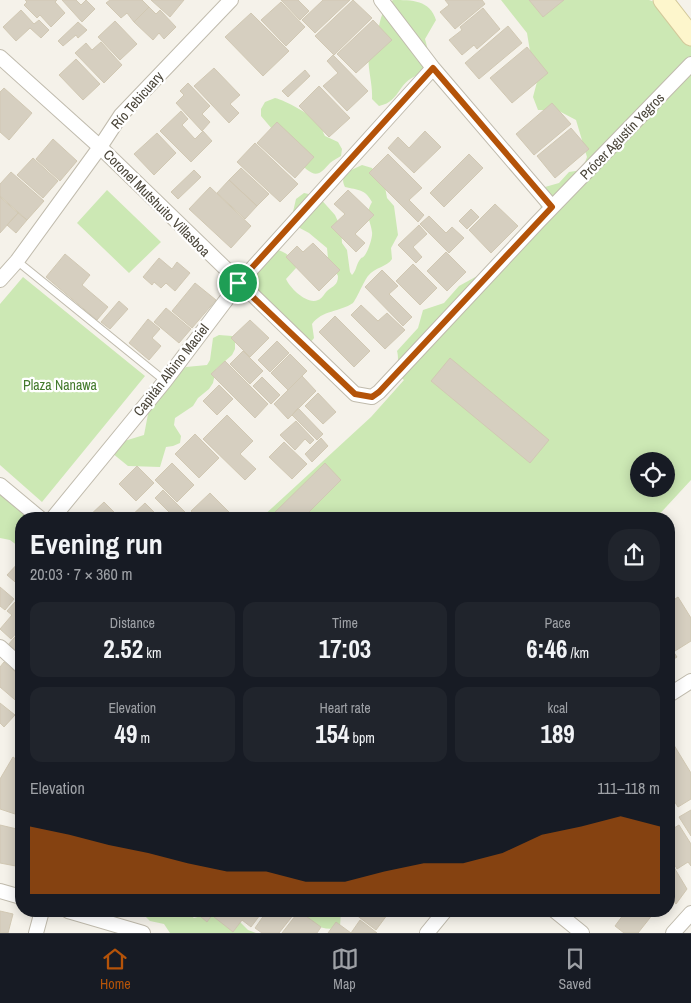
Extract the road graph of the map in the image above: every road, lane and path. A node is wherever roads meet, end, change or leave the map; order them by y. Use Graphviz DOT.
graph roads {
  1 [pos="231,0"];
  2 [pos="381,0"];
  3 [pos="663,0"];
  4 [pos="691,36"];
  5 [pos="0,57"];
  6 [pos="691,64"];
  7 [pos="433,68"];
  8 [pos="100,147"];
  9 [pos="552,207"];
  10 [pos="17,261"];
  11 [pos="0,280"];
  12 [pos="238,283"];
  13 [pos="165,380"];
  14 [pos="355,394"];
  15 [pos="0,485"];
  16 [pos="33,512"];
  17 [pos="58,512"];
  18 [pos="0,647"];
  19 [pos="15,661"];
  20 [pos="691,682"];
  21 [pos="675,691"];
  22 [pos="0,891"];
  23 [pos="15,895"];
  24 [pos="691,912"];
  25 [pos="40,917"];
  26 [pos="88,917"];
  27 [pos="440,917"];
  28 [pos="562,917"];
  29 [pos="36,933"];
  30 [pos="143,933"];
  31 [pos="427,933"];
  32 [pos="582,933"];
  33 [pos="673,933"];
  1 -- 8 [label="street, Río Tebicuary"];
  2 -- 7 [label="street"];
  3 -- 4 [label="main road"];
  5 -- 8 [label="street, Coronel Mutshuito Villasboa"];
  6 -- 9 [label="street, Prócer Agustín Yegros"];
  7 -- 9 [label="street"];
  7 -- 12 [label="street, Capitán Albino Maciel"];
  8 -- 10 [label="street, Río Tebicuary"];
  8 -- 12 [label="street, Coronel Mutshuito Villasboa"];
  9 -- 14 [label="street, Prócer Agustín Yegros"];
  10 -- 11 [label="street, Río Tebicuary"];
  10 -- 13 [label="lane"];
  12 -- 13 [label="street, Capitán Albino Maciel"];
  12 -- 14 [label="street, Coronel Mutshuito Villasboa"];
  13 -- 17 [label="street, Capitán Albino Maciel"];
  15 -- 16 [label="street"];
  18 -- 19 [label="street"];
  20 -- 21 [label="street"];
  22 -- 23 [label="street"];
  24 -- 33 [label="street"];
  25 -- 29 [label="street"];
  26 -- 30 [label="street"];
  27 -- 31 [label="street"];
  28 -- 32 [label="street"];
}
